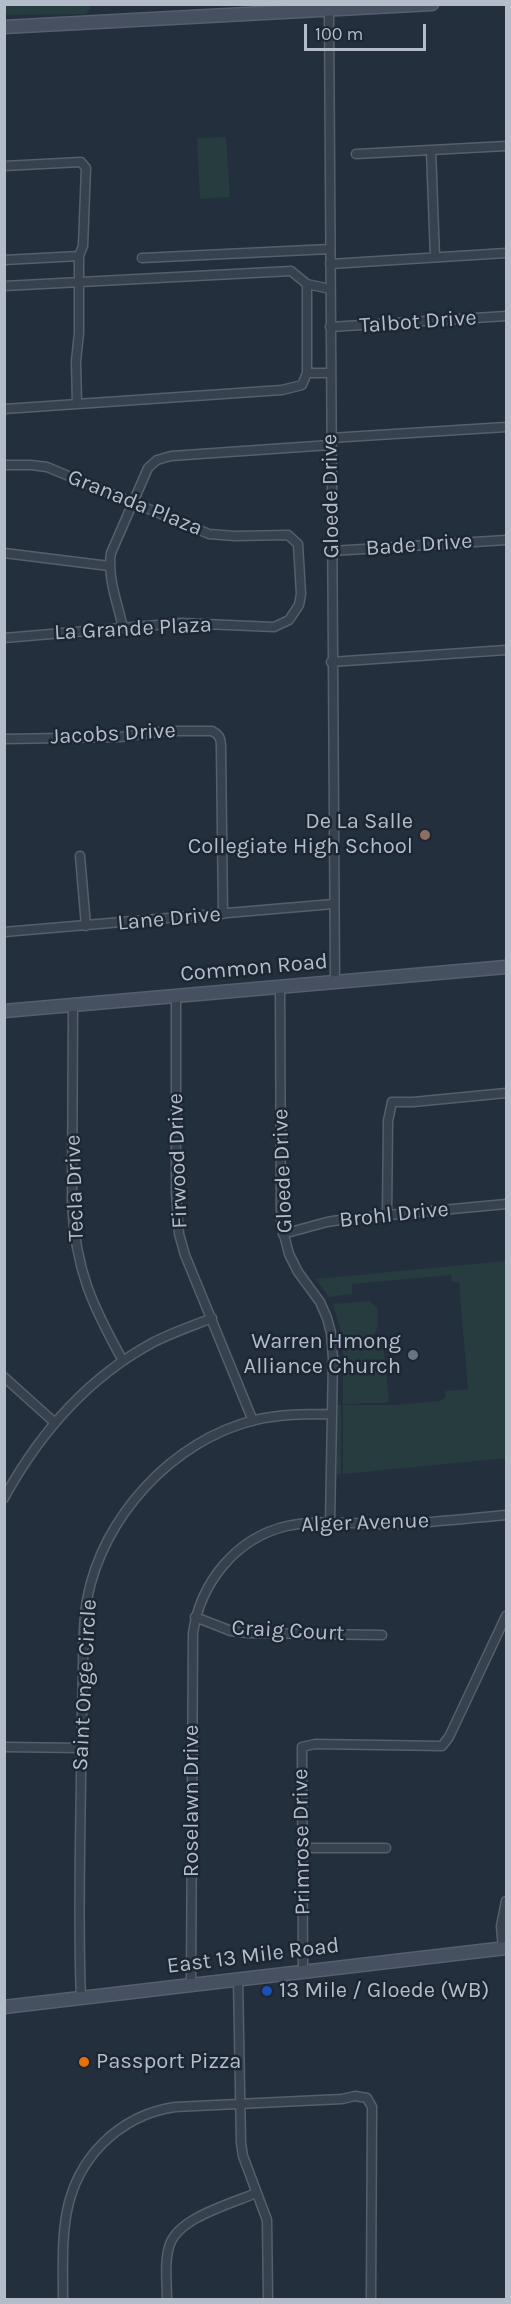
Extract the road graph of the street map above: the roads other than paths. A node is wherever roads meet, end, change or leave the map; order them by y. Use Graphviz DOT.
graph roads {
  1 [pos="432,4"];
  2 [pos="329,10"];
  3 [pos="4,27"];
  4 [pos="507,146"];
  5 [pos="431,150"];
  6 [pos="356,154"];
  7 [pos="4,166"];
  8 [pos="330,249"];
  9 [pos="507,253"];
  10 [pos="79,256"];
  11 [pos="435,257"];
  12 [pos="142,258"];
  13 [pos="4,260"];
  14 [pos="330,264"];
  15 [pos="79,283"];
  16 [pos="307,284"];
  17 [pos="4,286"];
  18 [pos="330,289"];
  19 [pos="507,316"];
  20 [pos="330,327"];
  21 [pos="307,373"];
  22 [pos="330,373"];
  23 [pos="78,405"];
  24 [pos="4,409"];
  25 [pos="507,427"];
  26 [pos="330,441"];
  27 [pos="4,465"];
  28 [pos="133,503"];
  29 [pos="507,540"];
  30 [pos="332,551"];
  31 [pos="4,554"];
  32 [pos="109,566"];
  33 [pos="300,580"];
  34 [pos="123,628"];
  35 [pos="4,638"];
  36 [pos="507,650"];
  37 [pos="332,662"];
  38 [pos="4,739"];
  39 [pos="80,856"];
  40 [pos="333,904"];
  41 [pos="223,914"];
  42 [pos="86,926"];
  43 [pos="4,932"];
  44 [pos="507,967"];
  45 [pos="335,982"];
  46 [pos="280,987"];
  47 [pos="176,996"];
  48 [pos="73,1005"];
  49 [pos="4,1011"];
  50 [pos="507,1093"];
  51 [pos="507,1204"];
  52 [pos="387,1215"];
  53 [pos="284,1234"];
  54 [pos="212,1318"];
  55 [pos="123,1361"];
  56 [pos="4,1377"];
  57 [pos="332,1414"];
  58 [pos="253,1421"];
  59 [pos="54,1422"];
  60 [pos="4,1498"];
  61 [pos="507,1515"];
  62 [pos="330,1524"];
  63 [pos="507,1616"];
  64 [pos="195,1617"];
  65 [pos="382,1635"];
  66 [pos="4,1748"];
  67 [pos="81,1748"];
  68 [pos="303,1848"];
  69 [pos="386,1848"];
  70 [pos="507,1901"];
  71 [pos="505,1948"];
  72 [pos="303,1971"];
  73 [pos="238,1979"];
  74 [pos="191,1985"];
  75 [pos="81,1998"];
  76 [pos="4,2007"];
  77 [pos="240,2104"];
  78 [pos="256,2193"];
  79 [pos="63,2300"];
  80 [pos="166,2300"];
  81 [pos="268,2300"];
  82 [pos="371,2300"];
  1 -- 2 [label="main road"];
  2 -- 3 [label="main road"];
  2 -- 8 [label="street, Gloede Drive"];
  4 -- 5 [label="street"];
  5 -- 6 [label="street"];
  5 -- 11 [label="street"];
  7 -- 10 [label="street"];
  8 -- 12 [label="street"];
  8 -- 14 [label="street, Gloede Drive"];
  9 -- 11 [label="street"];
  10 -- 13 [label="street"];
  10 -- 15 [label="street"];
  11 -- 14 [label="street"];
  14 -- 18 [label="street, Gloede Drive"];
  15 -- 16 [label="street"];
  15 -- 17 [label="street"];
  15 -- 23 [label="street"];
  16 -- 18 [label="street"];
  16 -- 21 [label="street"];
  18 -- 20 [label="street, Gloede Drive"];
  19 -- 20 [label="street, Talbot Drive"];
  20 -- 22 [label="street, Gloede Drive"];
  21 -- 22 [label="street"];
  21 -- 23 [label="street"];
  22 -- 26 [label="street, Gloede Drive"];
  23 -- 24 [label="street"];
  25 -- 26 [label="street"];
  26 -- 28 [label="street"];
  26 -- 30 [label="street, Gloede Drive"];
  27 -- 28 [label="street, Granada Plaza"];
  28 -- 32 [label="street"];
  28 -- 33 [label="street, Granada Plaza"];
  29 -- 30 [label="street, Bade Drive"];
  30 -- 37 [label="street, Gloede Drive"];
  31 -- 32 [label="street"];
  32 -- 34 [label="street"];
  33 -- 34 [label="street, La Grande Plaza"];
  34 -- 35 [label="street, La Grande Plaza"];
  36 -- 37 [label="street"];
  37 -- 40 [label="street, Gloede Drive"];
  38 -- 41 [label="street, Jacobs Drive"];
  39 -- 42 [label="street"];
  40 -- 41 [label="street, Lane Drive"];
  40 -- 45 [label="street, Gloede Drive"];
  41 -- 42 [label="street, Lane Drive"];
  42 -- 43 [label="street, Lane Drive"];
  44 -- 45 [label="main road, Common Road"];
  45 -- 46 [label="main road, Common Road"];
  46 -- 47 [label="main road, Common Road"];
  46 -- 53 [label="street, Gloede Drive"];
  47 -- 48 [label="main road, Common Road"];
  47 -- 54 [label="street, Firwood Drive"];
  48 -- 49 [label="main road, Common Road"];
  48 -- 55 [label="street, Tecla Drive"];
  50 -- 52 [label="street"];
  51 -- 52 [label="street, Brohl Drive"];
  52 -- 53 [label="street, Brohl Drive"];
  53 -- 57 [label="street, Gloede Drive"];
  54 -- 55 [label="street"];
  54 -- 58 [label="street, Firwood Drive"];
  55 -- 59 [label="street"];
  56 -- 59 [label="street"];
  57 -- 58 [label="street, Saint Onge Circle"];
  57 -- 62 [label="street, Gloede Drive"];
  58 -- 67 [label="street, Saint Onge Circle"];
  59 -- 60 [label="street"];
  61 -- 62 [label="street, Alger Avenue"];
  62 -- 64 [label="street, Alger Avenue"];
  63 -- 68 [label="street, Primrose Drive"];
  64 -- 65 [label="street, Craig Court"];
  64 -- 74 [label="street, Roselawn Drive"];
  66 -- 67 [label="street"];
  67 -- 75 [label="street, Saint Onge Circle"];
  68 -- 69 [label="street"];
  68 -- 72 [label="street, Primrose Drive"];
  70 -- 71 [label="street"];
  71 -- 72 [label="main road, East 13 Mile Road"];
  72 -- 73 [label="main road, East 13 Mile Road"];
  73 -- 74 [label="main road, East 13 Mile Road"];
  73 -- 77 [label="street"];
  74 -- 75 [label="main road, East 13 Mile Road"];
  75 -- 76 [label="main road, East 13 Mile Road"];
  77 -- 78 [label="street"];
  77 -- 79 [label="street"];
  77 -- 82 [label="street"];
  78 -- 80 [label="street"];
  78 -- 81 [label="street"];
}
